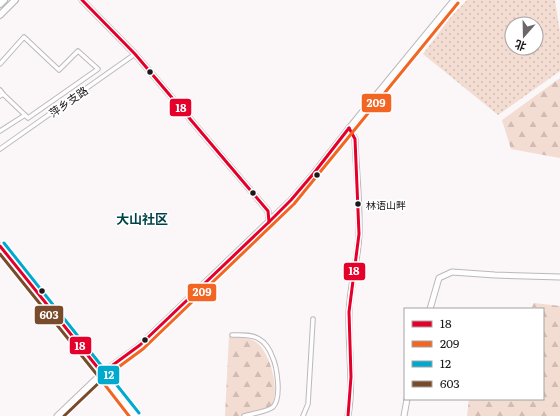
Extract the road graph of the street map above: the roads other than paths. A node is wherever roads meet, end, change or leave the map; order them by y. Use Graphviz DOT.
graph roads {
  1 [pos="4,0"];
  2 [pos="15,0"];
  3 [pos="82,0"];
  4 [pos="454,0"];
  5 [pos="0,4"];
  6 [pos="0,15"];
  7 [pos="135,54"];
  8 [pos="0,64"];
  9 [pos="0,90"];
  10 [pos="2,95"];
  11 [pos="46,107"];
  12 [pos="42,110"];
  13 [pos="52,112"];
  14 [pos="25,115"];
  15 [pos="48,115"];
  16 [pos="349,128"];
  17 [pos="0,132"];
  18 [pos="0,149"];
  19 [pos="270,222"];
  20 [pos="0,246"];
  21 [pos="560,277"];
  22 [pos="430,308"];
  23 [pos="313,319"];
  24 [pos="232,335"];
  25 [pos="102,373"];
  26 [pos="407,400"];
  27 [pos="58,416"];
  28 [pos="135,416"];
  29 [pos="244,416"];
  30 [pos="303,416"];
  31 [pos="348,416"];
  32 [pos="404,416"];
  1 -- 5 [label="highway"];
  2 -- 6 [label="main road"];
  3 -- 7 [label="main road"];
  4 -- 16 [label="main road"];
  7 -- 13 [label="street, 萍乡支路"];
  7 -- 19 [label="main road"];
  8 -- 11 [label="street"];
  9 -- 10 [label="street"];
  10 -- 14 [label="street"];
  11 -- 12 [label="street"];
  11 -- 13 [label="street"];
  12 -- 14 [label="street"];
  12 -- 15 [label="street"];
  13 -- 15 [label="street, 萍乡支路"];
  14 -- 17 [label="street"];
  15 -- 18 [label="street, 萍乡支路"];
  16 -- 19 [label="main road"];
  16 -- 31 [label="main road"];
  19 -- 25 [label="main road"];
  20 -- 25 [label="main road"];
  21 -- 22 [label="main road"];
  23 -- 30 [label="street"];
  24 -- 29 [label="street"];
  25 -- 27 [label="main road"];
  25 -- 28 [label="main road"];
  26 -- 32 [label="main road"];
}
